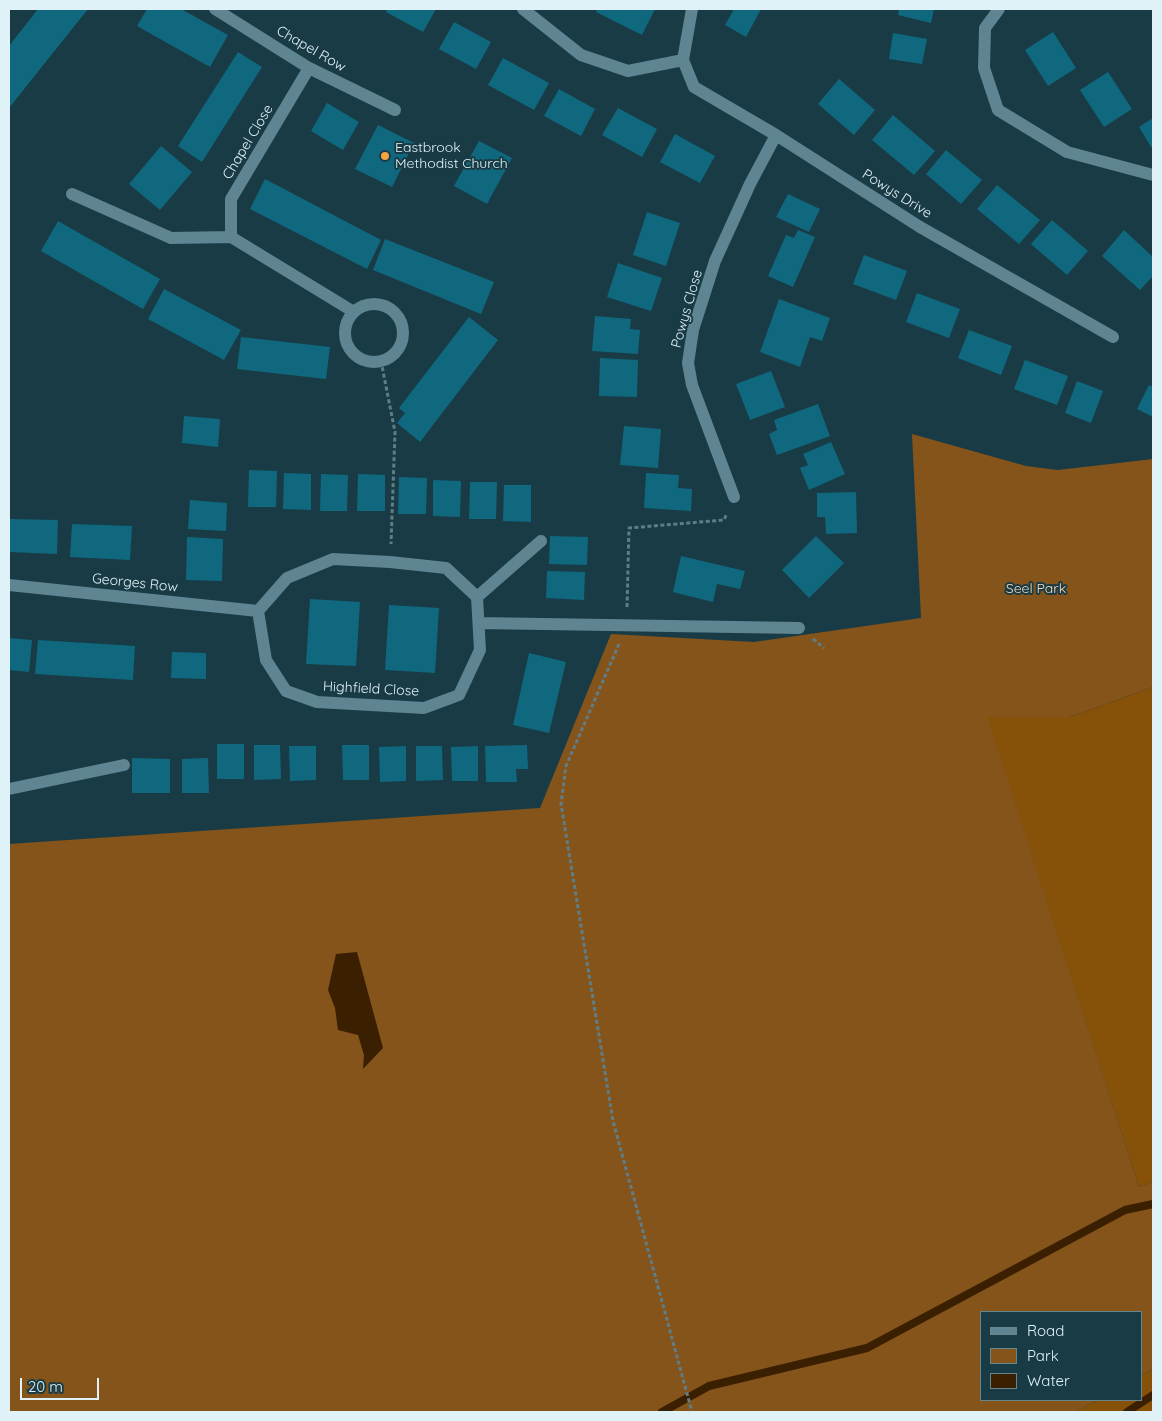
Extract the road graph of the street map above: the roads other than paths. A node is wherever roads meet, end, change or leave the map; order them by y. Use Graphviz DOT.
graph roads {
  1 [pos="215,9"];
  2 [pos="523,9"];
  3 [pos="692,9"];
  4 [pos="999,9"];
  5 [pos="683,60"];
  6 [pos="309,68"];
  7 [pos="396,110"];
  8 [pos="776,135"];
  9 [pos="1153,175"];
  10 [pos="72,194"];
  11 [pos="231,237"];
  12 [pos="354,312"];
  13 [pos="1112,337"];
  14 [pos="734,497"];
  15 [pos="541,541"];
  16 [pos="9,586"];
  17 [pos="477,596"];
  18 [pos="258,611"];
  19 [pos="479,623"];
  20 [pos="799,628"];
  21 [pos="124,765"];
  22 [pos="9,789"];
  1 -- 6 [label="street, Chapel Row"];
  2 -- 5 [label="street"];
  3 -- 5 [label="street"];
  4 -- 9 [label="street"];
  5 -- 8 [label="street, Powys Drive"];
  6 -- 7 [label="street, Chapel Row"];
  6 -- 11 [label="street, Chapel Close"];
  8 -- 13 [label="street, Powys Drive"];
  8 -- 14 [label="street, Powys Close"];
  10 -- 11 [label="street"];
  11 -- 12 [label="street"];
  12 -- 12 [label="street"];
  15 -- 17 [label="street"];
  16 -- 18 [label="street, Georges Row"];
  17 -- 18 [label="street"];
  17 -- 19 [label="street, Highfield Close"];
  18 -- 19 [label="street, Highfield Close"];
  19 -- 20 [label="street"];
  21 -- 22 [label="street"];
}
